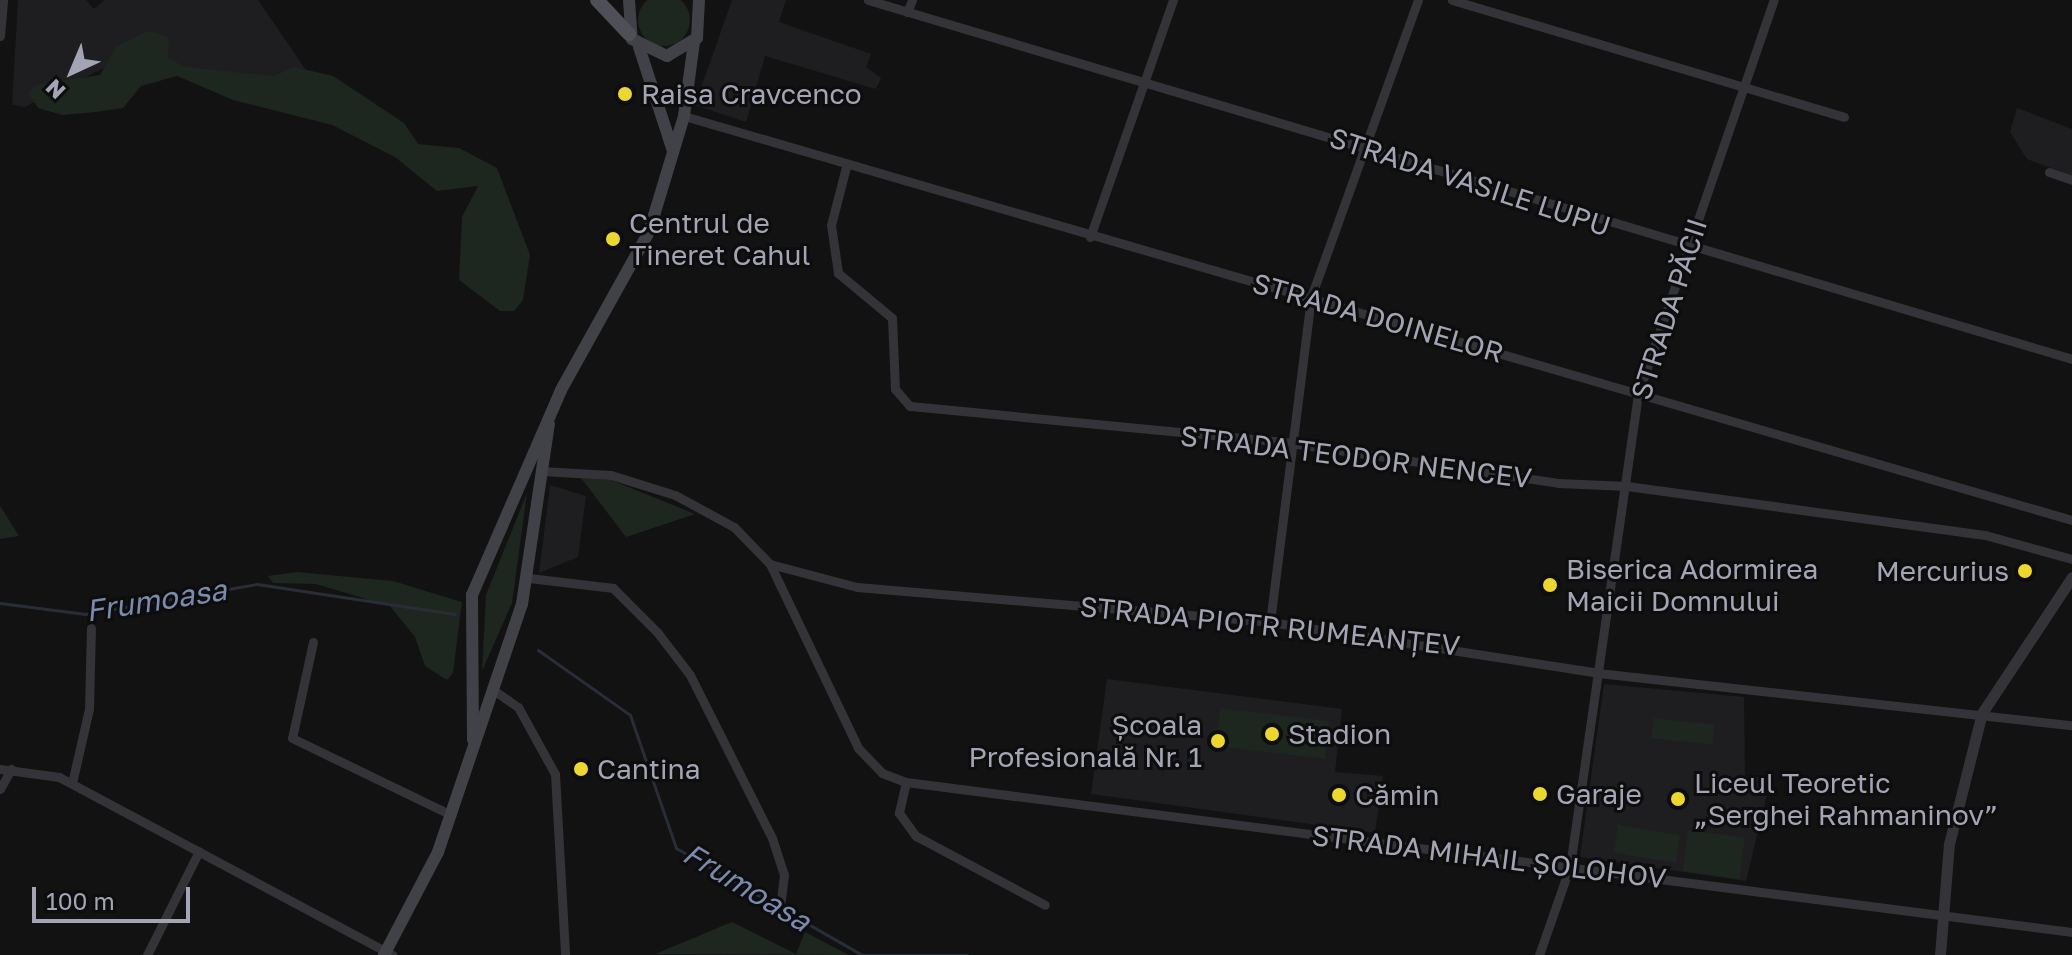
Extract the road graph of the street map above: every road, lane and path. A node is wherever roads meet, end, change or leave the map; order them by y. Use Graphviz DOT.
graph roads {
  1 [pos="3,0"];
  2 [pos="597,0"];
  3 [pos="629,0"];
  4 [pos="868,0"];
  5 [pos="912,0"];
  6 [pos="1173,0"];
  7 [pos="1418,0"];
  8 [pos="1452,0"];
  9 [pos="1774,0"];
  10 [pos="703,3"];
  11 [pos="907,12"];
  12 [pos="0,36"];
  13 [pos="634,40"];
  14 [pos="694,42"];
  15 [pos="1145,80"];
  16 [pos="1745,87"];
  17 [pos="684,116"];
  18 [pos="1844,117"];
  19 [pos="1360,145"];
  20 [pos="674,158"];
  21 [pos="846,167"];
  22 [pos="2049,172"];
  23 [pos="2072,180"];
  24 [pos="1090,237"];
  25 [pos="1687,249"];
  26 [pos="1311,297"];
  27 [pos="2072,359"];
  28 [pos="1638,394"];
  29 [pos="551,409"];
  30 [pos="1291,443"];
  31 [pos="541,471"];
  32 [pos="1627,486"];
  33 [pos="514,490"];
  34 [pos="539,500"];
  35 [pos="2072,520"];
  36 [pos="2072,559"];
  37 [pos="770,564"];
  38 [pos="2072,577"];
  39 [pos="529,578"];
  40 [pos="1270,622"];
  41 [pos="91,628"];
  42 [pos="313,642"];
  43 [pos="475,672"];
  44 [pos="1598,673"];
  45 [pos="494,683"];
  46 [pos="1982,713"];
  47 [pos="2072,725"];
  48 [pos="473,740"];
  49 [pos="5,769"];
  50 [pos="906,782"];
  51 [pos="72,783"];
  52 [pos="0,789"];
  53 [pos="451,815"];
  54 [pos="199,851"];
  55 [pos="1570,866"];
  56 [pos="781,901"];
  57 [pos="1045,905"];
  58 [pos="1942,916"];
  59 [pos="2072,932"];
  60 [pos="387,954"];
  61 [pos="147,955"];
  62 [pos="565,955"];
  63 [pos="1539,955"];
  64 [pos="1940,955"];
  1 -- 12 [label="street"];
  2 -- 13 [label="main road"];
  3 -- 13 [label="main road"];
  4 -- 11 [label="street, STRADA VASILE LUPU"];
  5 -- 11 [label="street"];
  6 -- 15 [label="street"];
  7 -- 19 [label="street"];
  8 -- 16 [label="street"];
  9 -- 16 [label="street, STRADA PĂCII"];
  10 -- 14 [label="main road"];
  11 -- 15 [label="street, STRADA VASILE LUPU"];
  13 -- 14 [label="main road"];
  13 -- 20 [label="main road"];
  14 -- 17 [label="main road"];
  15 -- 19 [label="street, STRADA VASILE LUPU"];
  15 -- 24 [label="street"];
  16 -- 18 [label="street"];
  16 -- 25 [label="street, STRADA PĂCII"];
  17 -- 20 [label="main road"];
  17 -- 21 [label="street, STRADA DOINELOR"];
  19 -- 25 [label="street, STRADA VASILE LUPU"];
  19 -- 26 [label="street"];
  20 -- 29 [label="main road"];
  21 -- 24 [label="street, STRADA DOINELOR"];
  21 -- 30 [label="street, STRADA TEODOR NENCEV"];
  22 -- 23 [label="street"];
  24 -- 26 [label="street, STRADA DOINELOR"];
  25 -- 27 [label="street, STRADA VASILE LUPU"];
  25 -- 28 [label="street, STRADA PĂCII"];
  26 -- 28 [label="street, STRADA DOINELOR"];
  26 -- 30 [label="street"];
  28 -- 32 [label="street, STRADA PĂCII"];
  28 -- 35 [label="street, STRADA DOINELOR"];
  29 -- 31 [label="main road"];
  29 -- 33 [label="main road"];
  30 -- 32 [label="street, STRADA TEODOR NENCEV"];
  30 -- 40 [label="street"];
  31 -- 34 [label="main road"];
  31 -- 37 [label="street"];
  32 -- 36 [label="street, STRADA TEODOR NENCEV"];
  32 -- 44 [label="street, STRADA PĂCII"];
  33 -- 34 [label="main road"];
  33 -- 43 [label="main road"];
  34 -- 39 [label="main road"];
  37 -- 40 [label="street, STRADA PIOTR RUMEANȚEV"];
  37 -- 50 [label="street, STRADA MIHAIL ȘOLOHOV"];
  38 -- 46 [label="street"];
  39 -- 45 [label="main road"];
  39 -- 56 [label="street"];
  40 -- 44 [label="street, STRADA PIOTR RUMEANȚEV"];
  41 -- 51 [label="street"];
  42 -- 53 [label="street"];
  43 -- 45 [label="main road"];
  43 -- 48 [label="main road"];
  44 -- 46 [label="street, STRADA PIOTR RUMEANȚEV"];
  44 -- 55 [label="street, STRADA PĂCII"];
  45 -- 48 [label="main road"];
  45 -- 62 [label="street"];
  46 -- 47 [label="street, STRADA PIOTR RUMEANȚEV"];
  46 -- 58 [label="street"];
  48 -- 53 [label="main road"];
  49 -- 51 [label="street"];
  49 -- 52 [label="street"];
  50 -- 55 [label="street, STRADA MIHAIL ȘOLOHOV"];
  50 -- 57 [label="street"];
  51 -- 54 [label="street"];
  53 -- 60 [label="main road"];
  54 -- 60 [label="street"];
  54 -- 61 [label="street"];
  55 -- 58 [label="street, STRADA MIHAIL ȘOLOHOV"];
  55 -- 63 [label="street, STRADA PĂCII"];
  58 -- 59 [label="street, STRADA MIHAIL ȘOLOHOV"];
  58 -- 64 [label="street"];
}
